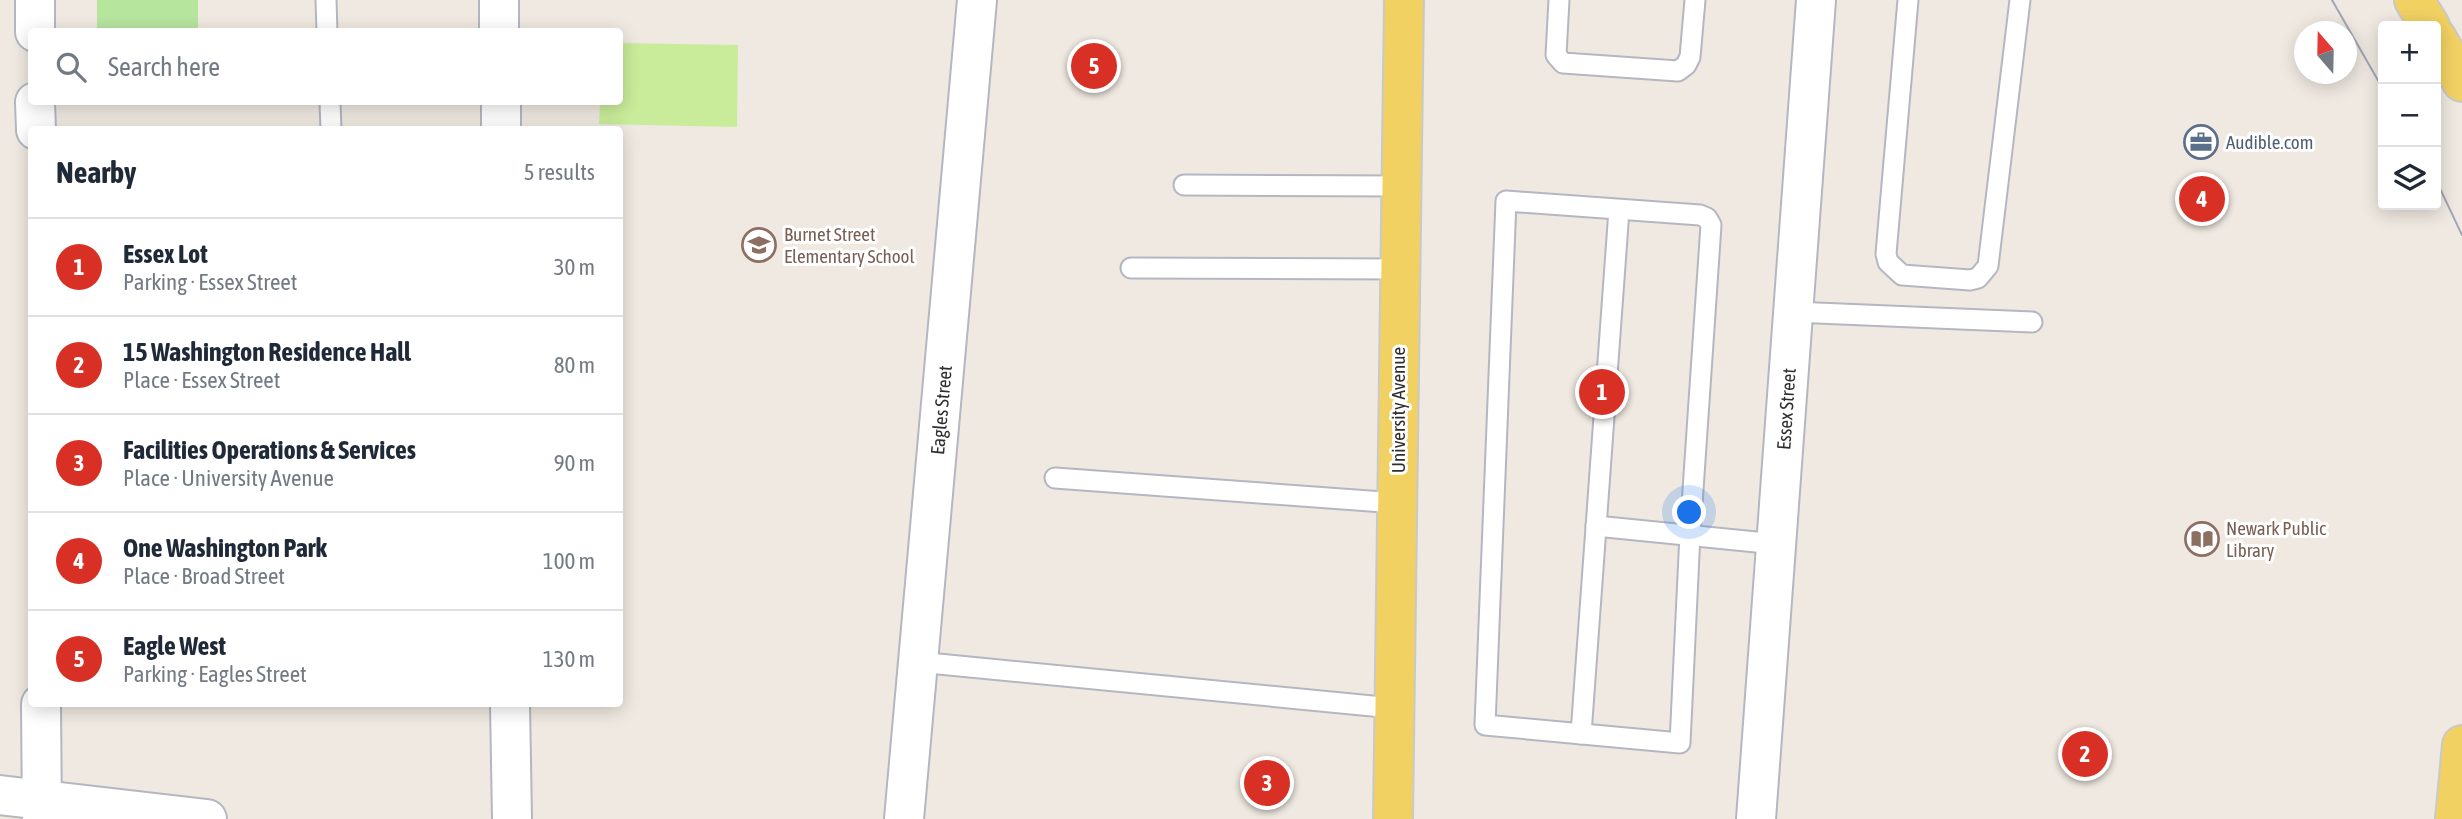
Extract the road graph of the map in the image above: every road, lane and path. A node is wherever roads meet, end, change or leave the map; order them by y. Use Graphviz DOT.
graph roads {
  1 [pos="34,0"];
  2 [pos="326,0"];
  3 [pos="499,0"];
  4 [pos="977,0"];
  5 [pos="1404,0"];
  6 [pos="1559,0"];
  7 [pos="1695,0"];
  8 [pos="1816,0"];
  9 [pos="1908,0"];
  10 [pos="2020,0"];
  11 [pos="2414,0"];
  12 [pos="2427,21"];
  13 [pos="35,28"];
  14 [pos="327,28"];
  15 [pos="499,28"];
  16 [pos="2441,46"];
  17 [pos="2462,82"];
  18 [pos="36,105"];
  19 [pos="330,105"];
  20 [pos="500,105"];
  21 [pos="36,126"];
  22 [pos="331,126"];
  23 [pos="501,126"];
  24 [pos="1184,185"];
  25 [pos="1401,186"];
  26 [pos="1619,210"];
  27 [pos="1131,268"];
  28 [pos="1399,269"];
  29 [pos="1793,312"];
  30 [pos="2032,322"];
  31 [pos="1055,478"];
  32 [pos="1397,503"];
  33 [pos="1596,526"];
  34 [pos="1690,534"];
  35 [pos="1776,544"];
  36 [pos="918,662"];
  37 [pos="41,707"];
  38 [pos="510,707"];
  39 [pos="1393,708"];
  40 [pos="1581,734"];
  41 [pos="2462,745"];
  42 [pos="0,795"];
  43 [pos="42,809"];
  44 [pos="207,819"];
  45 [pos="512,819"];
  46 [pos="904,819"];
  47 [pos="1393,819"];
  48 [pos="1756,819"];
  49 [pos="2455,819"];
  1 -- 13 [label="street"];
  2 -- 14 [label="lane"];
  3 -- 15 [label="street"];
  4 -- 36 [label="street, Eagles Street"];
  5 -- 25 [label="main road, University Avenue"];
  6 -- 7 [label="lane"];
  8 -- 29 [label="street, Essex Street"];
  9 -- 10 [label="lane"];
  11 -- 12 [label="main road"];
  16 -- 17 [label="main road"];
  18 -- 21 [label="street"];
  19 -- 22 [label="lane"];
  20 -- 23 [label="street"];
  24 -- 25 [label="lane"];
  25 -- 28 [label="main road, University Avenue"];
  26 -- 33 [label="lane"];
  26 -- 34 [label="lane"];
  26 -- 40 [label="lane"];
  27 -- 28 [label="lane"];
  28 -- 32 [label="main road, University Avenue"];
  29 -- 30 [label="lane"];
  29 -- 35 [label="street, Essex Street"];
  31 -- 32 [label="lane"];
  32 -- 39 [label="main road, University Avenue"];
  33 -- 34 [label="lane"];
  33 -- 40 [label="lane"];
  34 -- 35 [label="lane"];
  34 -- 40 [label="lane"];
  35 -- 48 [label="street, Essex Street"];
  36 -- 39 [label="lane"];
  36 -- 46 [label="street, Eagles Street"];
  37 -- 43 [label="street"];
  38 -- 45 [label="street"];
  39 -- 47 [label="main road, University Avenue"];
  41 -- 49 [label="main road"];
  42 -- 43 [label="street"];
  43 -- 44 [label="street"];
}
